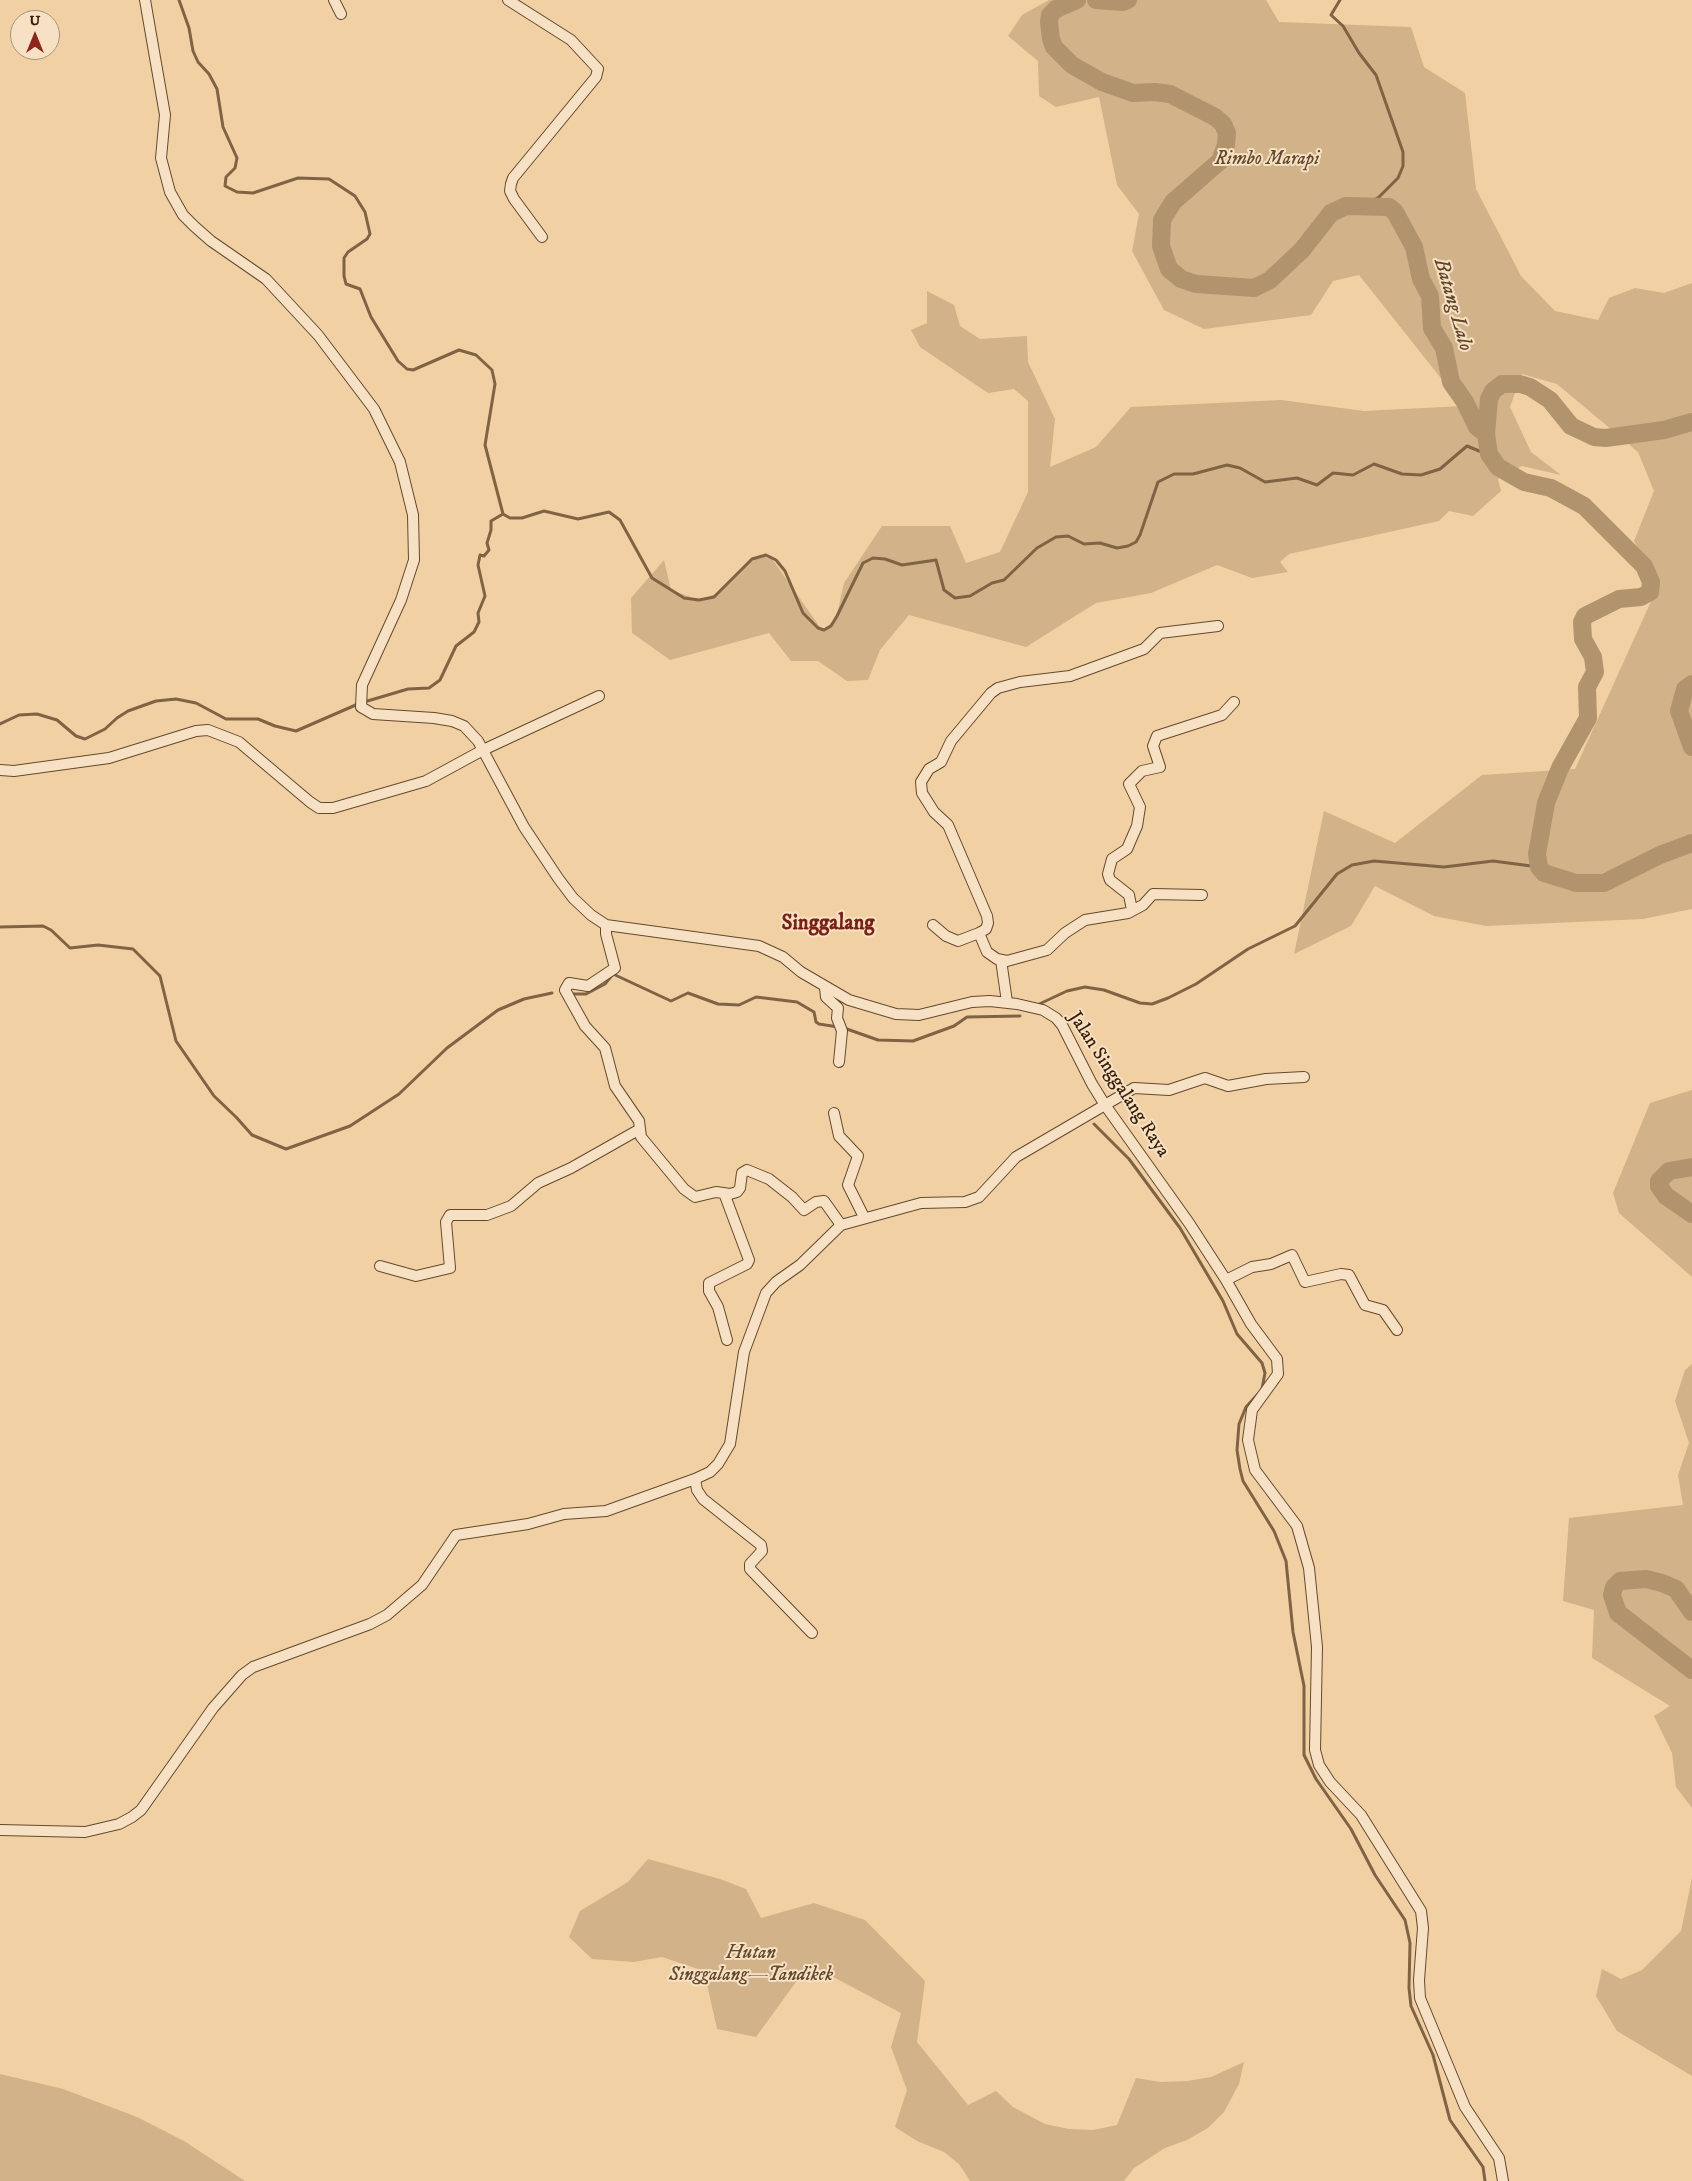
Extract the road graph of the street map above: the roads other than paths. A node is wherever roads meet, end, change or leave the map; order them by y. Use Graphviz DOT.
graph roads {
  1 [pos="145,0"];
  2 [pos="334,0"];
  3 [pos="508,0"];
  4 [pos="341,14"];
  5 [pos="542,237"];
  6 [pos="1218,626"];
  7 [pos="599,696"];
  8 [pos="1234,702"];
  9 [pos="484,750"];
  10 [pos="1,772"];
  11 [pos="1202,895"];
  12 [pos="1132,910"];
  13 [pos="606,925"];
  14 [pos="933,925"];
  15 [pos="979,933"];
  16 [pos="1001,960"];
  17 [pos="825,988"];
  18 [pos="1007,1002"];
  19 [pos="839,1062"];
  20 [pos="1304,1078"];
  21 [pos="1106,1105"];
  22 [pos="834,1113"];
  23 [pos="640,1129"];
  24 [pos="724,1193"];
  25 [pos="864,1217"];
  26 [pos="841,1224"];
  27 [pos="380,1266"];
  28 [pos="1226,1280"];
  29 [pos="1397,1330"];
  30 [pos="727,1340"];
  31 [pos="696,1480"];
  32 [pos="812,1633"];
  33 [pos="0,1830"];
  34 [pos="1503,2181"];
  1 -- 9 [label="street, Jalan Singgalang Raya"];
  2 -- 4 [label="street"];
  3 -- 5 [label="street"];
  6 -- 15 [label="street"];
  7 -- 9 [label="street"];
  8 -- 12 [label="street"];
  9 -- 10 [label="street"];
  9 -- 13 [label="street, Jalan Singgalang Raya"];
  11 -- 12 [label="street"];
  12 -- 16 [label="street"];
  13 -- 17 [label="street, Jalan Singgalang Raya"];
  13 -- 23 [label="street"];
  14 -- 15 [label="street"];
  15 -- 16 [label="street"];
  16 -- 18 [label="street"];
  17 -- 18 [label="street, Jalan Singgalang Raya"];
  17 -- 19 [label="street"];
  18 -- 21 [label="street, Jalan Singgalang Raya"];
  20 -- 21 [label="street"];
  21 -- 25 [label="street"];
  21 -- 28 [label="street, Jalan Singgalang Raya"];
  22 -- 25 [label="street"];
  23 -- 24 [label="street"];
  23 -- 27 [label="street"];
  24 -- 26 [label="street"];
  24 -- 30 [label="street"];
  25 -- 26 [label="street"];
  26 -- 31 [label="street"];
  28 -- 29 [label="street"];
  28 -- 34 [label="street, Jalan Singgalang Raya"];
  31 -- 32 [label="street"];
  31 -- 33 [label="street"];
}
